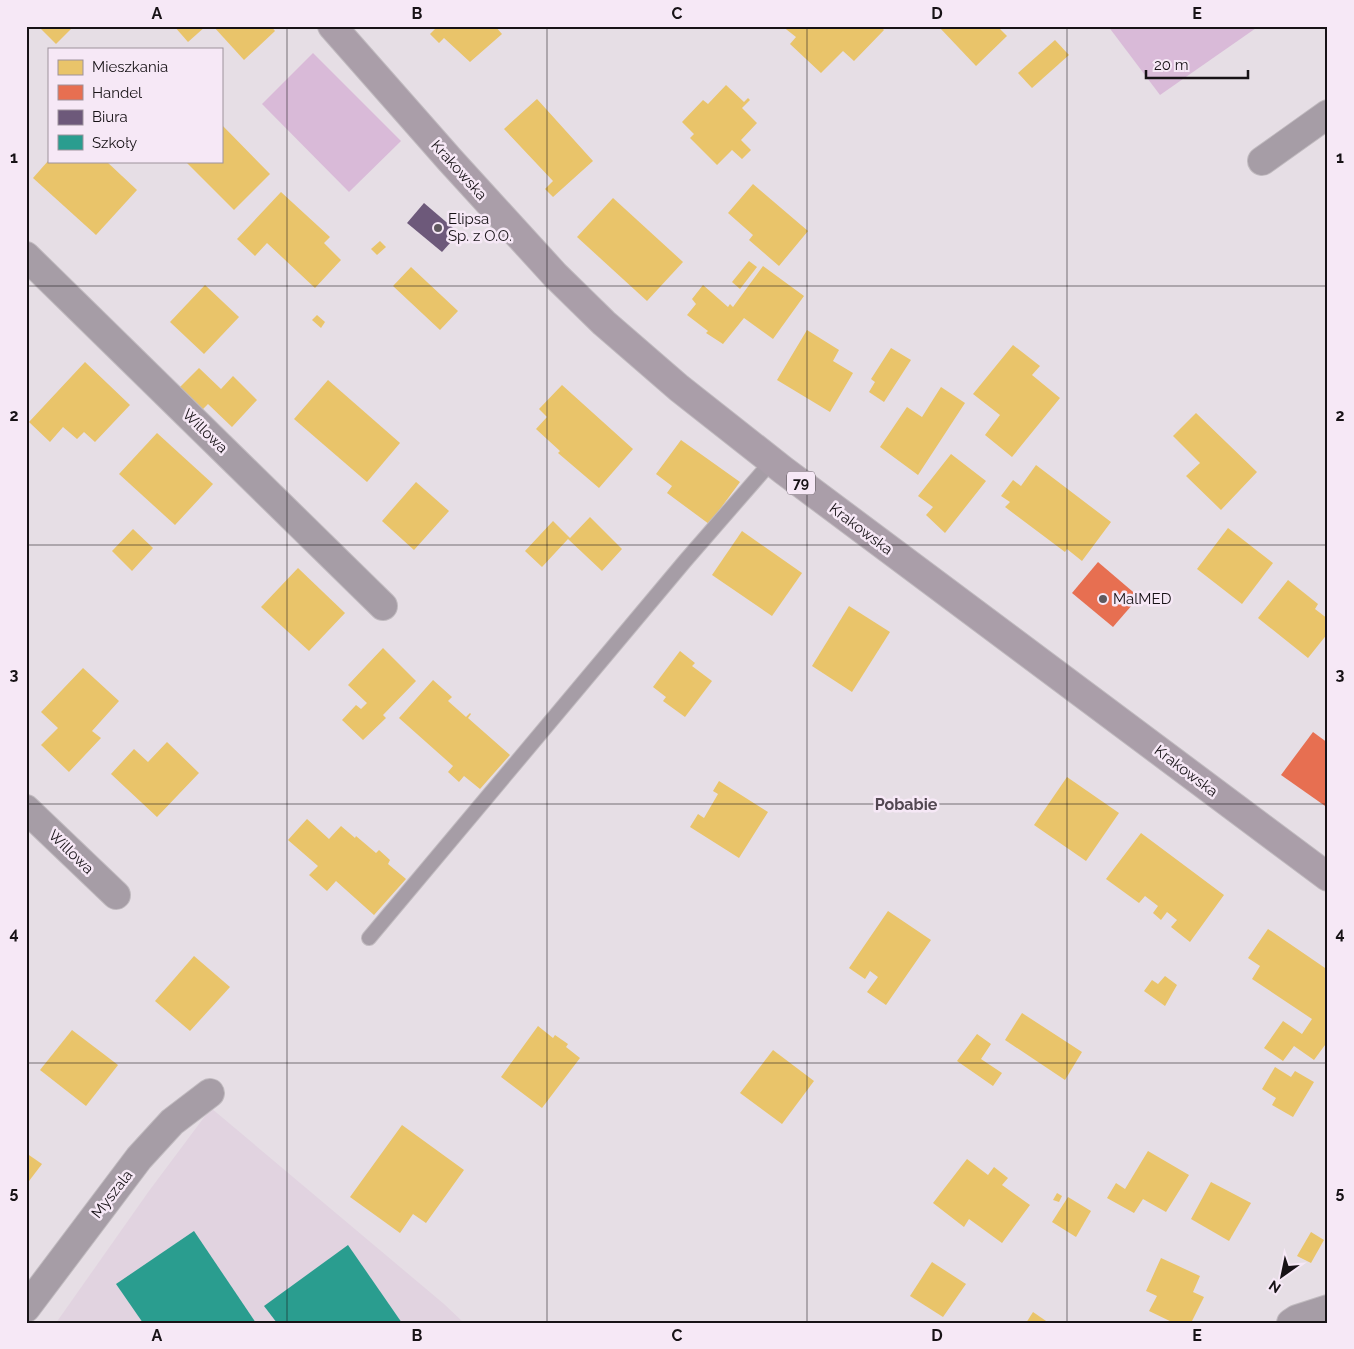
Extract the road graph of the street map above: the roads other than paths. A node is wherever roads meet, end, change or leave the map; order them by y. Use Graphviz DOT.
graph roads {
  1 [pos="332,26"];
  2 [pos="1328,114"];
  3 [pos="1262,161"];
  4 [pos="26,256"];
  5 [pos="772,461"];
  6 [pos="383,606"];
  7 [pos="26,809"];
  8 [pos="1328,877"];
  9 [pos="116,895"];
  10 [pos="370,938"];
  11 [pos="210,1093"];
  12 [pos="26,1308"];
  13 [pos="1328,1309"];
  14 [pos="1291,1323"];
  1 -- 5 [label="main road, Krakowska / 79"];
  2 -- 3 [label="street"];
  4 -- 6 [label="street, Willowa"];
  5 -- 8 [label="main road, Krakowska / 79"];
  5 -- 10 [label="lane"];
  7 -- 9 [label="street, Willowa"];
  11 -- 12 [label="street, Myszala"];
  13 -- 14 [label="street"];
}
